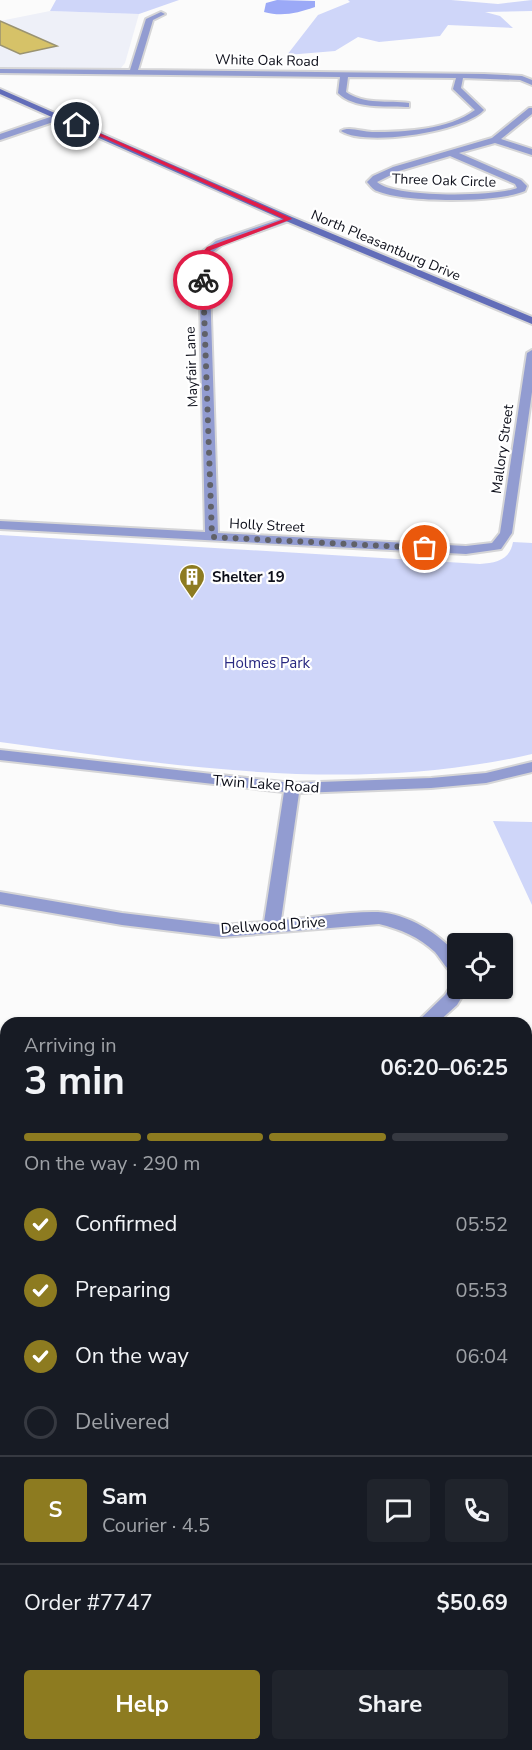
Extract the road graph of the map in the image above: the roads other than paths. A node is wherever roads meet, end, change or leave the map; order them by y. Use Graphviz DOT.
graph roads {
  1 [pos="160,14"];
  2 [pos="0,71"];
  3 [pos="133,72"];
  4 [pos="531,72"];
  5 [pos="344,74"];
  6 [pos="460,76"];
  7 [pos="522,78"];
  8 [pos="532,83"];
  9 [pos="0,92"];
  10 [pos="406,105"];
  11 [pos="532,110"];
  12 [pos="59,117"];
  13 [pos="345,131"];
  14 [pos="0,137"];
  15 [pos="495,140"];
  16 [pos="451,153"];
  17 [pos="532,153"];
  18 [pos="289,219"];
  19 [pos="532,321"];
  20 [pos="532,353"];
  21 [pos="0,525"];
  22 [pos="212,537"];
  23 [pos="496,546"];
  24 [pos="0,755"];
  25 [pos="532,767"];
  26 [pos="292,788"];
  27 [pos="0,898"];
  28 [pos="272,927"];
  29 [pos="447,953"];
  30 [pos="452,999"];
  31 [pos="432,1017"];
  1 -- 3 [label="street"];
  2 -- 3 [label="street, White Oak Road"];
  3 -- 5 [label="street, White Oak Road"];
  4 -- 7 [label="street"];
  5 -- 6 [label="street, White Oak Road"];
  5 -- 10 [label="street"];
  6 -- 7 [label="street, White Oak Road"];
  6 -- 13 [label="street"];
  7 -- 8 [label="street, White Oak Road"];
  9 -- 12 [label="main road, North Pleasantburg Drive"];
  11 -- 15 [label="street, Three Oak Circle"];
  12 -- 14 [label="street"];
  12 -- 18 [label="main road, North Pleasantburg Drive"];
  15 -- 16 [label="street, Three Oak Circle"];
  15 -- 17 [label="street"];
  16 -- 16 [label="street, Three Oak Circle"];
  18 -- 19 [label="main road, North Pleasantburg Drive"];
  18 -- 22 [label="street, Mayfair Lane"];
  20 -- 23 [label="street, Mallory Street"];
  21 -- 22 [label="street, Holly Street"];
  22 -- 23 [label="street, Holly Street"];
  24 -- 26 [label="street, Twin Lake Road"];
  25 -- 26 [label="street, Twin Lake Road"];
  26 -- 28 [label="street"];
  27 -- 28 [label="street, Dellwood Drive"];
  28 -- 29 [label="street, Dellwood Drive"];
  30 -- 31 [label="street"];
}
